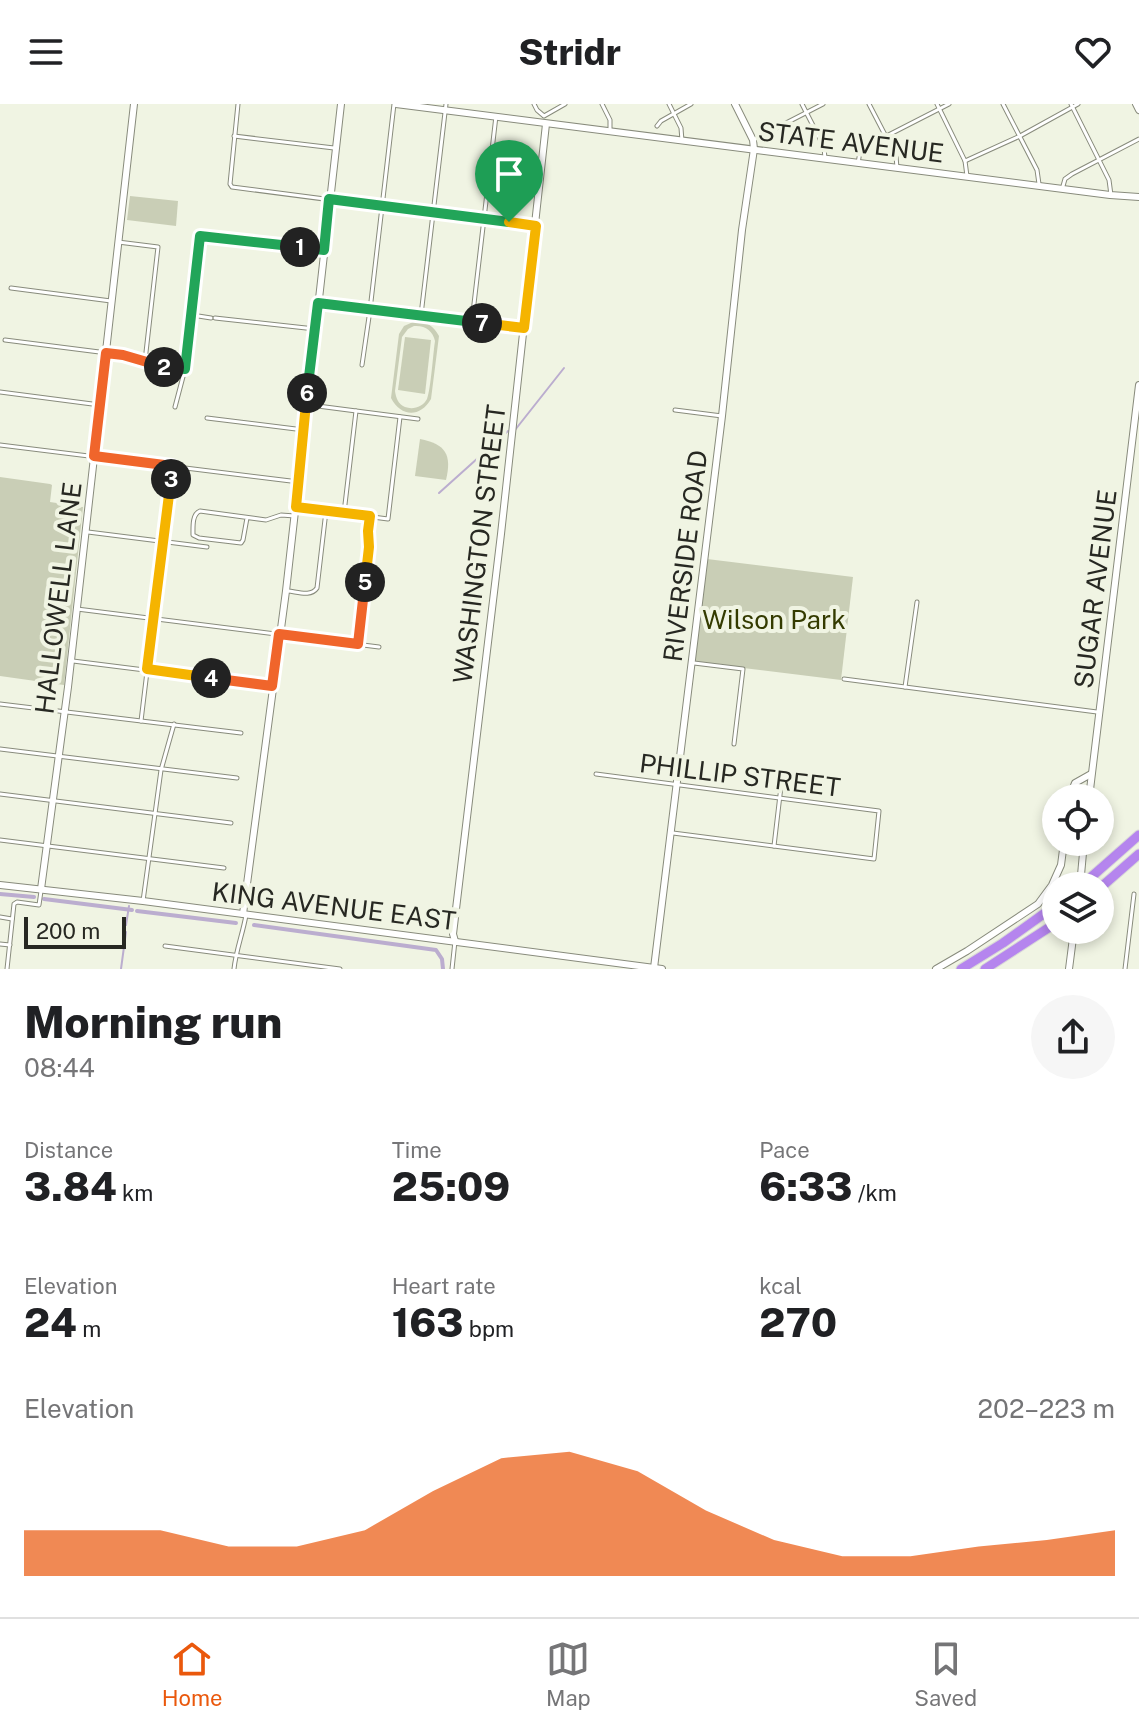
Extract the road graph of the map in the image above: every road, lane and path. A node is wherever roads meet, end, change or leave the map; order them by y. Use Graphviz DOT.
graph roads {
  1 [pos="134,104"];
  2 [pos="238,104"];
  3 [pos="341,104"];
  4 [pos="395,104"];
  5 [pos="534,104"];
  6 [pos="565,104"];
  7 [pos="602,104"];
  8 [pos="669,104"];
  9 [pos="691,104"];
  10 [pos="735,104"];
  11 [pos="802,104"];
  12 [pos="823,104"];
  13 [pos="869,104"];
  14 [pos="949,104"];
  15 [pos="1003,104"];
  16 [pos="1078,104"];
  17 [pos="1136,104"];
  18 [pos="1071,105"];
  19 [pos="938,106"];
  20 [pos="446,107"];
  21 [pos="1139,110"];
  22 [pos="673,113"];
  23 [pos="807,113"];
  24 [pos="496,116"];
  25 [pos="545,120"];
  26 [pos="657,126"];
  27 [pos="610,131"];
  28 [pos="234,136"];
  29 [pos="1020,136"];
  30 [pos="887,138"];
  31 [pos="1139,139"];
  32 [pos="753,140"];
  33 [pos="682,141"];
  34 [pos="337,149"];
  35 [pos="754,149"];
  36 [pos="825,159"];
  37 [pos="965,161"];
  38 [pos="1100,161"];
  39 [pos="858,163"];
  40 [pos="897,168"];
  41 [pos="967,176"];
  42 [pos="1039,186"];
  43 [pos="1062,189"];
  44 [pos="1110,195"];
  45 [pos="329,199"];
  46 [pos="1139,199"];
  47 [pos="382,205"];
  48 [pos="433,212"];
  49 [pos="484,219"];
  50 [pos="536,226"];
  51 [pos="118,242"];
  52 [pos="324,250"];
  53 [pos="11,288"];
  54 [pos="111,301"];
  55 [pos="318,303"];
  56 [pos="370,310"];
  57 [pos="192,315"];
  58 [pos="421,315"];
  59 [pos="472,321"];
  60 [pos="524,328"];
  61 [pos="315,329"];
  62 [pos="5,340"];
  63 [pos="106,353"];
  64 [pos="145,361"];
  65 [pos="362,365"];
  66 [pos="185,369"];
  67 [pos="1139,385"];
  68 [pos="0,392"];
  69 [pos="100,405"];
  70 [pos="306,405"];
  71 [pos="175,407"];
  72 [pos="675,410"];
  73 [pos="356,411"];
  74 [pos="722,416"];
  75 [pos="400,417"];
  76 [pos="207,418"];
  77 [pos="418,419"];
  78 [pos="1137,419"];
  79 [pos="304,430"];
  80 [pos="0,445"];
  81 [pos="94,456"];
  82 [pos="172,466"];
  83 [pos="299,482"];
  84 [pos="296,507"];
  85 [pos="326,511"];
  86 [pos="344,513"];
  87 [pos="295,516"];
  88 [pos="370,516"];
  89 [pos="247,518"];
  90 [pos="86,532"];
  91 [pos="163,542"];
  92 [pos="207,547"];
  93 [pos="286,591"];
  94 [pos="917,602"];
  95 [pos="77,609"];
  96 [pos="154,619"];
  97 [pos="279,634"];
  98 [pos="358,644"];
  99 [pos="379,647"];
  100 [pos="71,661"];
  101 [pos="691,663"];
  102 [pos="147,669"];
  103 [pos="844,679"];
  104 [pos="272,686"];
  105 [pos="905,687"];
  106 [pos="0,704"];
  107 [pos="65,712"];
  108 [pos="1100,712"];
  109 [pos="141,721"];
  110 [pos="174,724"];
  111 [pos="241,733"];
  112 [pos="734,744"];
  113 [pos="0,749"];
  114 [pos="59,756"];
  115 [pos="161,770"];
  116 [pos="596,774"];
  117 [pos="1091,774"];
  118 [pos="237,778"];
  119 [pos="782,778"];
  120 [pos="677,784"];
  121 [pos="1075,784"];
  122 [pos="1090,784"];
  123 [pos="0,794"];
  124 [pos="780,799"];
  125 [pos="54,801"];
  126 [pos="156,814"];
  127 [pos="231,823"];
  128 [pos="671,833"];
  129 [pos="1139,835"];
  130 [pos="0,840"];
  131 [pos="48,846"];
  132 [pos="774,846"];
  133 [pos="1139,854"];
  134 [pos="1062,856"];
  135 [pos="149,859"];
  136 [pos="224,868"];
  137 [pos="1094,872"];
  138 [pos="1114,876"];
  139 [pos="0,885"];
  140 [pos="41,889"];
  141 [pos="1134,894"];
  142 [pos="143,901"];
  143 [pos="244,914"];
  144 [pos="1042,915"];
  145 [pos="0,917"];
  146 [pos="12,919"];
  147 [pos="1042,932"];
  148 [pos="455,941"];
  149 [pos="0,944"];
  150 [pos="1072,944"];
  151 [pos="10,945"];
  152 [pos="165,946"];
  153 [pos="235,957"];
  154 [pos="333,966"];
  155 [pos="654,968"];
  156 [pos="7,969"];
  157 [pos="234,969"];
  158 [pos="340,969"];
  159 [pos="452,969"];
  160 [pos="662,969"];
  161 [pos="936,969"];
  162 [pos="961,969"];
  163 [pos="985,969"];
  164 [pos="1069,969"];
  165 [pos="1125,969"];
  1 -- 51 [label="street, HALLOWELL LANE"];
  2 -- 28 [label="street"];
  3 -- 34 [label="street"];
  4 -- 20 [label="street, STATE AVENUE"];
  4 -- 47 [label="street"];
  5 -- 25 [label="street"];
  6 -- 25 [label="street"];
  7 -- 27 [label="street"];
  8 -- 22 [label="street"];
  9 -- 22 [label="street"];
  10 -- 32 [label="street"];
  11 -- 23 [label="street"];
  12 -- 23 [label="street"];
  13 -- 30 [label="street"];
  14 -- 19 [label="street"];
  15 -- 29 [label="street"];
  16 -- 18 [label="street"];
  17 -- 21 [label="street"];
  18 -- 29 [label="street"];
  18 -- 38 [label="street"];
  19 -- 30 [label="street"];
  19 -- 37 [label="street"];
  20 -- 24 [label="street, STATE AVENUE"];
  20 -- 48 [label="street"];
  22 -- 26 [label="street"];
  22 -- 33 [label="street"];
  23 -- 32 [label="street"];
  23 -- 36 [label="street"];
  24 -- 25 [label="street, STATE AVENUE"];
  24 -- 49 [label="street"];
  25 -- 27 [label="street, STATE AVENUE"];
  25 -- 50 [label="street, WASHINGTON STREET"];
  27 -- 33 [label="street, STATE AVENUE"];
  28 -- 34 [label="street"];
  28 -- 45 [label="street"];
  29 -- 37 [label="street"];
  29 -- 42 [label="street"];
  30 -- 39 [label="street"];
  30 -- 40 [label="street"];
  31 -- 38 [label="street"];
  32 -- 35 [label="street, RIVERSIDE ROAD"];
  33 -- 35 [label="street, STATE AVENUE"];
  34 -- 45 [label="street"];
  35 -- 36 [label="street, STATE AVENUE"];
  35 -- 74 [label="street, RIVERSIDE ROAD"];
  36 -- 39 [label="street, STATE AVENUE"];
  37 -- 41 [label="street"];
  38 -- 43 [label="street"];
  38 -- 44 [label="street"];
  39 -- 40 [label="street, STATE AVENUE"];
  40 -- 41 [label="street, STATE AVENUE"];
  41 -- 42 [label="street, STATE AVENUE"];
  42 -- 43 [label="street, STATE AVENUE"];
  43 -- 44 [label="street, STATE AVENUE"];
  44 -- 46 [label="street, STATE AVENUE"];
  45 -- 47 [label="street"];
  45 -- 52 [label="street"];
  47 -- 48 [label="street"];
  47 -- 56 [label="street"];
  48 -- 49 [label="street"];
  48 -- 58 [label="street"];
  49 -- 50 [label="street"];
  49 -- 59 [label="street"];
  50 -- 60 [label="street, WASHINGTON STREET"];
  51 -- 54 [label="street, HALLOWELL LANE"];
  51 -- 64 [label="street"];
  52 -- 55 [label="street"];
  52 -- 57 [label="street"];
  53 -- 54 [label="street"];
  54 -- 63 [label="street, HALLOWELL LANE"];
  55 -- 56 [label="street"];
  55 -- 61 [label="street"];
  56 -- 58 [label="street"];
  56 -- 65 [label="street"];
  57 -- 61 [label="street"];
  57 -- 66 [label="street"];
  58 -- 59 [label="street"];
  59 -- 60 [label="street"];
  60 -- 148 [label="street, WASHINGTON STREET"];
  61 -- 70 [label="street"];
  62 -- 63 [label="street"];
  63 -- 64 [label="street"];
  63 -- 69 [label="street, HALLOWELL LANE"];
  64 -- 66 [label="street"];
  66 -- 71 [label="street"];
  67 -- 78 [label="street, SUGAR AVENUE"];
  68 -- 69 [label="street"];
  69 -- 81 [label="street, HALLOWELL LANE"];
  70 -- 73 [label="street"];
  70 -- 79 [label="street"];
  72 -- 74 [label="street"];
  73 -- 75 [label="street"];
  73 -- 86 [label="street"];
  74 -- 101 [label="street, RIVERSIDE ROAD"];
  75 -- 77 [label="street"];
  75 -- 88 [label="street"];
  76 -- 79 [label="street"];
  78 -- 108 [label="street, SUGAR AVENUE"];
  79 -- 83 [label="street"];
  80 -- 81 [label="street"];
  81 -- 82 [label="street"];
  81 -- 90 [label="street, HALLOWELL LANE"];
  82 -- 83 [label="street"];
  82 -- 91 [label="street"];
  83 -- 84 [label="street"];
  84 -- 85 [label="street"];
  84 -- 87 [label="street"];
  85 -- 86 [label="street"];
  85 -- 93 [label="street"];
  86 -- 88 [label="street"];
  87 -- 89 [label="street"];
  87 -- 93 [label="street"];
  88 -- 98 [label="street"];
  89 -- 89 [label="street"];
  90 -- 91 [label="street"];
  90 -- 95 [label="street, HALLOWELL LANE"];
  91 -- 92 [label="street"];
  91 -- 96 [label="street"];
  93 -- 97 [label="street"];
  94 -- 105 [label="street"];
  95 -- 96 [label="street"];
  95 -- 100 [label="street, HALLOWELL LANE"];
  96 -- 97 [label="street"];
  96 -- 102 [label="street"];
  97 -- 98 [label="street"];
  97 -- 104 [label="street"];
  98 -- 99 [label="street"];
  100 -- 102 [label="street"];
  100 -- 107 [label="street, HALLOWELL LANE"];
  101 -- 112 [label="street"];
  101 -- 120 [label="street, RIVERSIDE ROAD"];
  102 -- 104 [label="street"];
  102 -- 109 [label="street"];
  103 -- 105 [label="street"];
  104 -- 143 [label="street"];
  105 -- 108 [label="street"];
  106 -- 107 [label="street"];
  107 -- 109 [label="street"];
  107 -- 114 [label="street, HALLOWELL LANE"];
  108 -- 117 [label="street, SUGAR AVENUE"];
  109 -- 110 [label="street"];
  110 -- 111 [label="street"];
  110 -- 115 [label="street"];
  113 -- 114 [label="street"];
  114 -- 115 [label="street"];
  114 -- 125 [label="street, HALLOWELL LANE"];
  115 -- 118 [label="street"];
  115 -- 126 [label="street"];
  116 -- 120 [label="street, PHILLIP STREET"];
  117 -- 121 [label="street"];
  117 -- 122 [label="street, SUGAR AVENUE"];
  119 -- 124 [label="street"];
  120 -- 124 [label="street, PHILLIP STREET"];
  120 -- 128 [label="street, RIVERSIDE ROAD"];
  123 -- 125 [label="street"];
  124 -- 132 [label="street"];
  124 -- 132 [label="street, PHILLIP STREET"];
  125 -- 126 [label="street"];
  125 -- 131 [label="street, HALLOWELL LANE"];
  126 -- 127 [label="street"];
  126 -- 135 [label="street"];
  128 -- 132 [label="street"];
  128 -- 155 [label="street, RIVERSIDE ROAD"];
  129 -- 137 [label="highway"];
  130 -- 131 [label="street"];
  131 -- 135 [label="street"];
  131 -- 140 [label="street, HALLOWELL LANE"];
  133 -- 138 [label="highway"];
  134 -- 161 [label="street"];
  135 -- 136 [label="street"];
  135 -- 142 [label="street"];
  139 -- 140 [label="street, KING AVENUE EAST"];
  140 -- 142 [label="street, KING AVENUE EAST"];
  140 -- 146 [label="street, HALLOWELL LANE"];
  141 -- 165 [label="street"];
  142 -- 143 [label="street, KING AVENUE EAST"];
  143 -- 148 [label="street, KING AVENUE EAST"];
  143 -- 153 [label="street"];
  144 -- 162 [label="highway"];
  145 -- 146 [label="street"];
  146 -- 151 [label="street"];
  147 -- 163 [label="highway"];
  148 -- 155 [label="street, KING AVENUE EAST"];
  148 -- 159 [label="street, WASHINGTON STREET"];
  149 -- 151 [label="street"];
  150 -- 164 [label="street"];
  151 -- 156 [label="street"];
  152 -- 153 [label="street"];
  153 -- 154 [label="street"];
  153 -- 157 [label="street"];
  154 -- 158 [label="street"];
  155 -- 160 [label="street, KING AVENUE EAST"];
}
